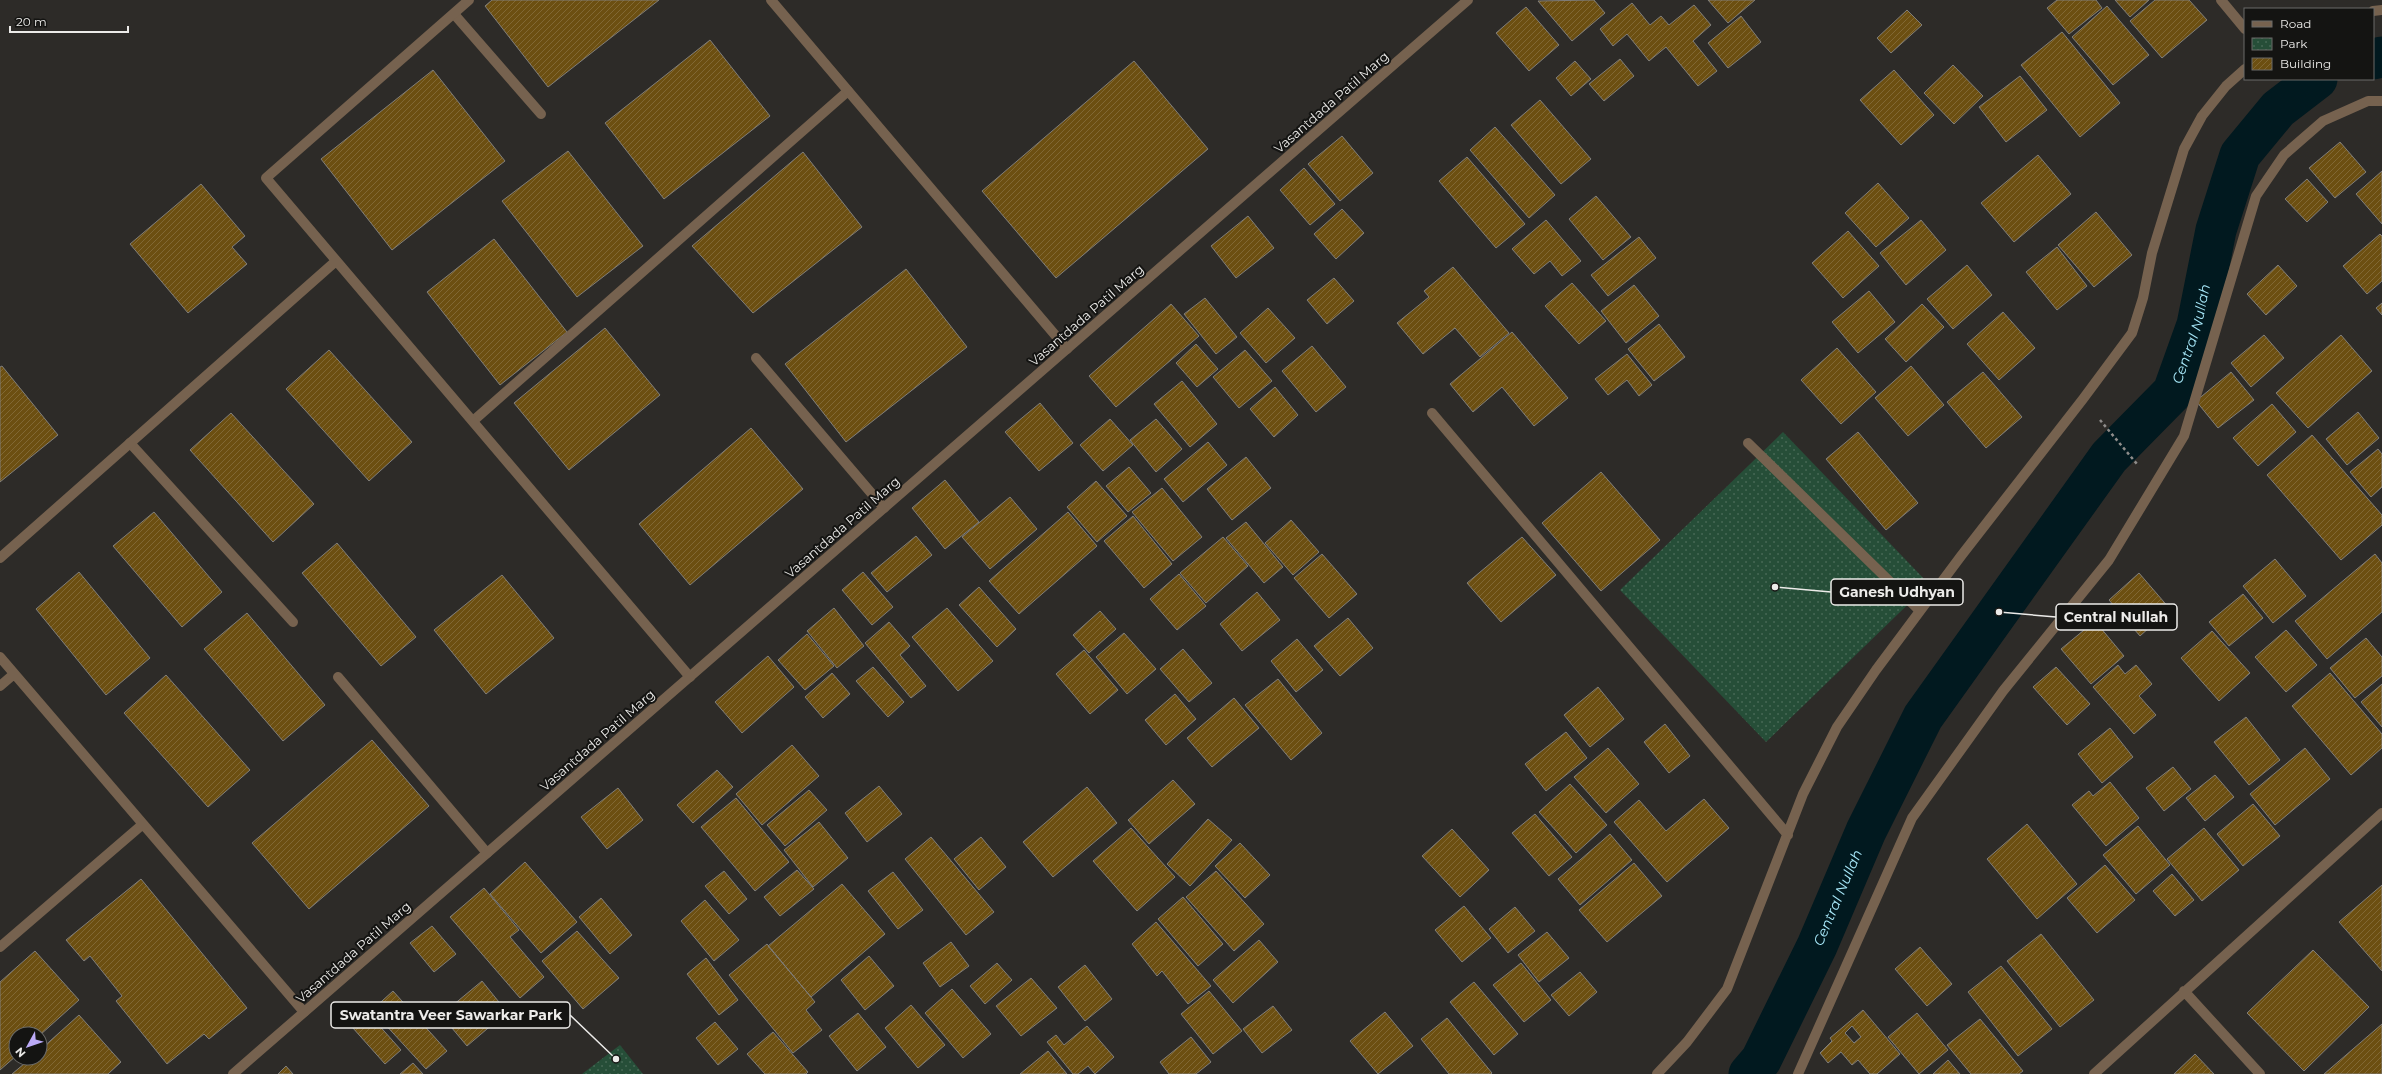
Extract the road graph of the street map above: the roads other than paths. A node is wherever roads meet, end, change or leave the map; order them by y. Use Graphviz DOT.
graph roads {
  1 [pos="469,0"];
  2 [pos="771,0"];
  3 [pos="1468,0"];
  4 [pos="2221,0"];
  5 [pos="454,14"];
  6 [pos="2244,28"];
  7 [pos="2244,70"];
  8 [pos="848,91"];
  9 [pos="2382,101"];
  10 [pos="541,114"];
  11 [pos="336,262"];
  12 [pos="1067,349"];
  13 [pos="756,358"];
  14 [pos="1432,413"];
  15 [pos="472,421"];
  16 [pos="130,443"];
  17 [pos="1748,443"];
  18 [pos="884,508"];
  19 [pos="0,558"];
  20 [pos="1920,611"];
  21 [pos="293,622"];
  22 [pos="0,657"];
  23 [pos="14,674"];
  24 [pos="690,676"];
  25 [pos="338,677"];
  26 [pos="0,686"];
  27 [pos="2382,813"];
  28 [pos="143,824"];
  29 [pos="1788,835"];
  30 [pos="487,853"];
  31 [pos="0,947"];
  32 [pos="2184,992"];
  33 [pos="304,1012"];
  34 [pos="233,1074"];
  35 [pos="1657,1074"];
  36 [pos="1798,1074"];
  37 [pos="2094,1074"];
  38 [pos="2260,1074"];
  1 -- 5 [label="street"];
  2 -- 8 [label="street"];
  3 -- 12 [label="street, Vasantdada Patil Marg"];
  4 -- 6 [label="street"];
  5 -- 10 [label="street"];
  5 -- 11 [label="street"];
  7 -- 20 [label="street"];
  8 -- 12 [label="street"];
  8 -- 15 [label="street"];
  9 -- 36 [label="street"];
  11 -- 15 [label="street"];
  11 -- 16 [label="street"];
  12 -- 18 [label="street, Vasantdada Patil Marg"];
  13 -- 18 [label="street"];
  14 -- 29 [label="street"];
  15 -- 24 [label="street"];
  16 -- 19 [label="street"];
  16 -- 21 [label="street"];
  17 -- 20 [label="street"];
  18 -- 24 [label="street, Vasantdada Patil Marg"];
  20 -- 29 [label="street"];
  22 -- 23 [label="street"];
  23 -- 26 [label="street"];
  23 -- 28 [label="street"];
  24 -- 30 [label="street, Vasantdada Patil Marg"];
  25 -- 30 [label="street"];
  27 -- 32 [label="street"];
  28 -- 31 [label="street"];
  28 -- 33 [label="street"];
  29 -- 35 [label="street"];
  30 -- 33 [label="street, Vasantdada Patil Marg"];
  32 -- 37 [label="street"];
  32 -- 38 [label="street"];
  33 -- 34 [label="street, Vasantdada Patil Marg"];
}
